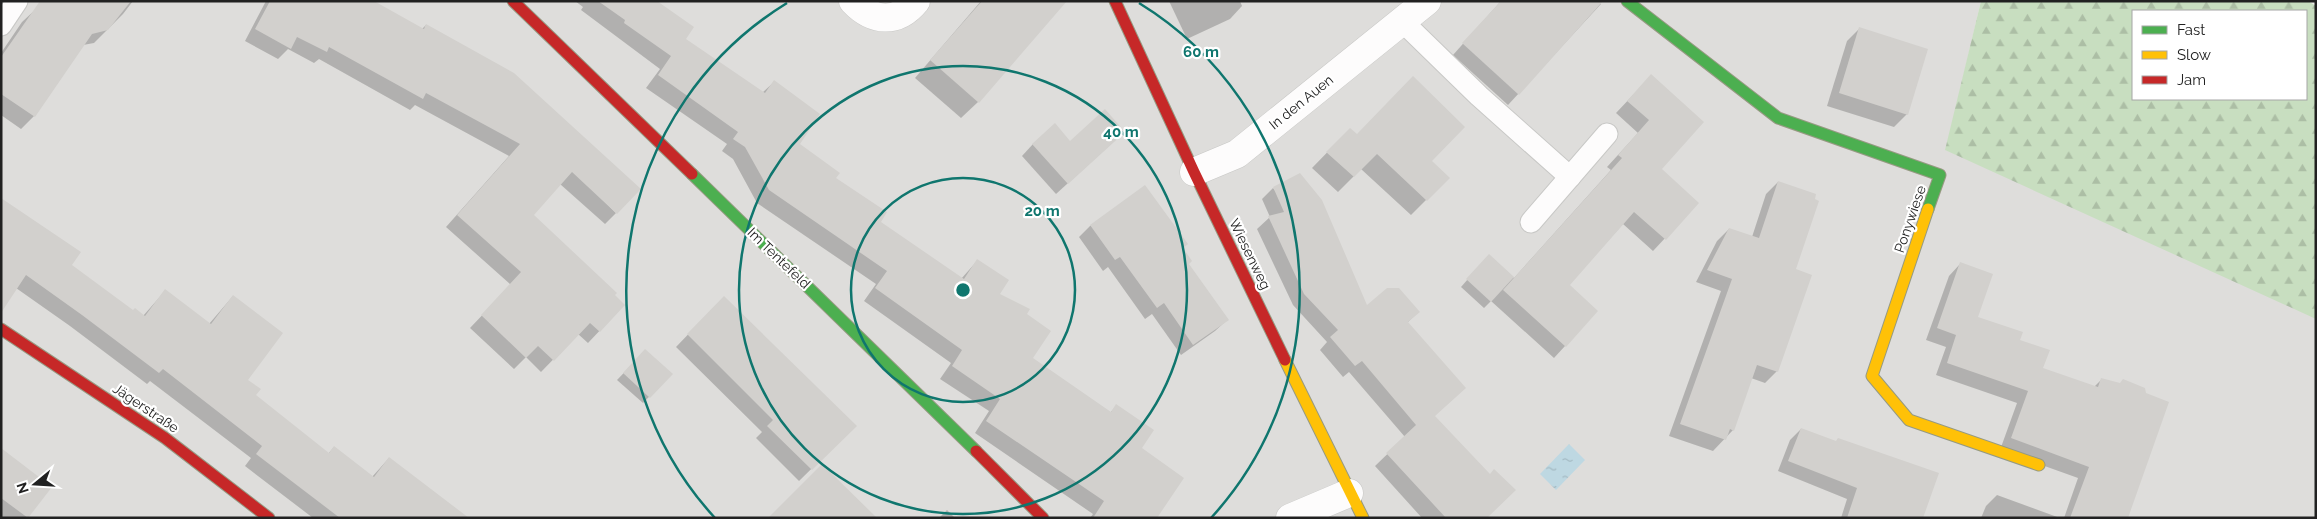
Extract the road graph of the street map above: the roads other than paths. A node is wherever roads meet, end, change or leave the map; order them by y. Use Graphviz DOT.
graph roads {
  1 [pos="17,1"];
  2 [pos="513,1"];
  3 [pos="853,1"];
  4 [pos="916,1"];
  5 [pos="1115,1"];
  6 [pos="1427,1"];
  7 [pos="1627,1"];
  8 [pos="1402,22"];
  9 [pos="1,25"];
  10 [pos="1608,134"];
  11 [pos="1194,172"];
  12 [pos="1570,177"];
  13 [pos="1531,222"];
  14 [pos="1,329"];
  15 [pos="2039,465"];
  16 [pos="1349,494"];
  17 [pos="270,518"];
  18 [pos="1043,518"];
  19 [pos="1290,518"];
  20 [pos="1363,518"];
  1 -- 9 [label="lane"];
  2 -- 18 [label="street, Im Tentefeld"];
  3 -- 4 [label="street"];
  5 -- 11 [label="street, Wiesenweg"];
  6 -- 8 [label="street, In den Auen"];
  7 -- 15 [label="street, Ponywiese"];
  8 -- 11 [label="street, In den Auen"];
  8 -- 12 [label="lane"];
  10 -- 12 [label="lane"];
  11 -- 16 [label="street, Wiesenweg"];
  12 -- 13 [label="lane"];
  14 -- 17 [label="street, Jägerstraße"];
  16 -- 19 [label="street"];
  16 -- 20 [label="street, Wiesenweg"];
}
